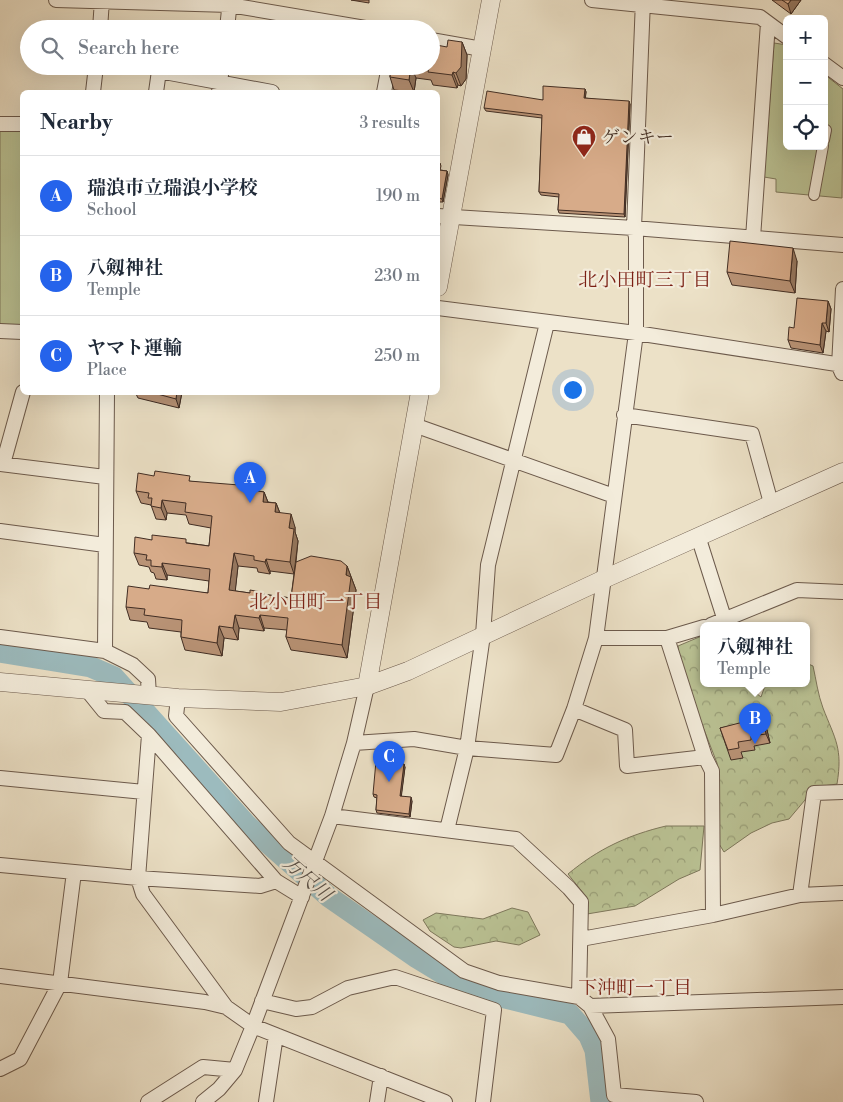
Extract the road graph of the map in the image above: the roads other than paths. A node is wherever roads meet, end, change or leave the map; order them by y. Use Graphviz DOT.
graph roads {
  1 [pos="56,0"];
  2 [pos="490,0"];
  3 [pos="592,0"];
  4 [pos="102,1"];
  5 [pos="230,2"];
  6 [pos="643,2"];
  7 [pos="101,20"];
  8 [pos="228,20"];
  9 [pos="324,20"];
  10 [pos="768,23"];
  11 [pos="783,34"];
  12 [pos="440,42"];
  13 [pos="482,49"];
  14 [pos="828,67"];
  15 [pos="95,75"];
  16 [pos="158,75"];
  17 [pos="173,75"];
  18 [pos="221,75"];
  19 [pos="387,75"];
  20 [pos="843,78"];
  21 [pos="219,88"];
  22 [pos="94,90"];
  23 [pos="156,90"];
  24 [pos="246,90"];
  25 [pos="384,90"];
  26 [pos="0,124"];
  27 [pos="20,124"];
  28 [pos="822,150"];
  29 [pos="814,195"];
  30 [pos="444,217"];
  31 [pos="634,228"];
  32 [pos="753,238"];
  33 [pos="843,244"];
  34 [pos="440,264"];
  35 [pos="843,289"];
  36 [pos="440,308"];
  37 [pos="547,323"];
  38 [pos="0,331"];
  39 [pos="20,332"];
  40 [pos="636,333"];
  41 [pos="842,368"];
  42 [pos="21,395"];
  43 [pos="107,395"];
  44 [pos="419,395"];
  45 [pos="624,415"];
  46 [pos="414,425"];
  47 [pos="515,460"];
  48 [pos="1,464"];
  49 [pos="843,472"];
  50 [pos="105,477"];
  51 [pos="614,496"];
  52 [pos="771,503"];
  53 [pos="0,531"];
  54 [pos="698,536"];
  55 [pos="105,545"];
  56 [pos="604,578"];
  57 [pos="843,592"];
  58 [pos="725,621"];
  59 [pos="722,622"];
  60 [pos="700,628"];
  61 [pos="483,635"];
  62 [pos="0,637"];
  63 [pos="596,638"];
  64 [pos="667,638"];
  65 [pos="105,651"];
  66 [pos="0,682"];
  67 [pos="367,686"];
  68 [pos="88,690"];
  69 [pos="149,696"];
  70 [pos="178,698"];
  71 [pos="574,709"];
  72 [pos="148,735"];
  73 [pos="354,743"];
  74 [pos="467,748"];
  75 [pos="705,757"];
  76 [pos="0,778"];
  77 [pos="144,792"];
  78 [pos="843,792"];
  79 [pos="332,816"];
  80 [pos="447,830"];
  81 [pos="315,862"];
  82 [pos="0,865"];
  83 [pos="74,872"];
  84 [pos="138,878"];
  85 [pos="276,881"];
  86 [pos="843,894"];
  87 [pos="800,895"];
  88 [pos="302,897"];
  89 [pos="713,914"];
  90 [pos="581,939"];
  91 [pos="0,976"];
  92 [pos="60,983"];
  93 [pos="843,997"];
  94 [pos="578,998"];
  95 [pos="262,1001"];
  96 [pos="590,1006"];
  97 [pos="226,1007"];
  98 [pos="253,1026"];
  99 [pos="276,1035"];
  100 [pos="0,1069"];
  101 [pos="234,1070"];
  102 [pos="381,1076"];
  103 [pos="614,1099"];
  104 [pos="148,1102"];
  105 [pos="203,1102"];
  106 [pos="266,1102"];
  107 [pos="377,1102"];
  108 [pos="445,1102"];
  109 [pos="483,1102"];
  110 [pos="696,1102"];
  1 -- 4 [label="street"];
  2 -- 13 [label="street"];
  3 -- 6 [label="street"];
  4 -- 5 [label="street"];
  4 -- 7 [label="street"];
  5 -- 8 [label="street"];
  5 -- 9 [label="street"];
  6 -- 10 [label="street"];
  6 -- 31 [label="street"];
  10 -- 11 [label="street"];
  10 -- 32 [label="street"];
  12 -- 13 [label="street"];
  13 -- 30 [label="street"];
  14 -- 20 [label="street"];
  15 -- 22 [label="street"];
  16 -- 23 [label="street"];
  17 -- 21 [label="street"];
  18 -- 21 [label="street"];
  19 -- 25 [label="street"];
  21 -- 24 [label="street"];
  26 -- 27 [label="street"];
  28 -- 29 [label="street"];
  30 -- 31 [label="street"];
  30 -- 34 [label="street"];
  31 -- 32 [label="street"];
  31 -- 40 [label="street"];
  32 -- 33 [label="street"];
  35 -- 41 [label="street"];
  36 -- 37 [label="street"];
  37 -- 40 [label="street"];
  37 -- 47 [label="street"];
  38 -- 39 [label="street"];
  40 -- 41 [label="street"];
  40 -- 45 [label="street"];
  42 -- 48 [label="street"];
  43 -- 50 [label="street"];
  44 -- 46 [label="street"];
  45 -- 51 [label="street"];
  45 -- 52 [label="street"];
  46 -- 47 [label="street"];
  46 -- 67 [label="street"];
  47 -- 51 [label="street"];
  47 -- 61 [label="street"];
  48 -- 50 [label="street"];
  49 -- 52 [label="street"];
  50 -- 55 [label="street"];
  51 -- 56 [label="street"];
  52 -- 54 [label="street"];
  53 -- 55 [label="street"];
  54 -- 56 [label="street"];
  54 -- 58 [label="street"];
  55 -- 65 [label="street"];
  56 -- 61 [label="street"];
  56 -- 63 [label="street"];
  57 -- 58 [label="street"];
  58 -- 59 [label="street"];
  60 -- 64 [label="street"];
  61 -- 67 [label="street"];
  61 -- 74 [label="street"];
  62 -- 65 [label="street"];
  63 -- 64 [label="street"];
  63 -- 71 [label="street"];
  64 -- 75 [label="street"];
  65 -- 69 [label="street"];
  66 -- 68 [label="street"];
  67 -- 70 [label="street"];
  67 -- 73 [label="street"];
  68 -- 69 [label="street"];
  68 -- 72 [label="street"];
  69 -- 70 [label="street"];
  70 -- 81 [label="street"];
  71 -- 74 [label="street"];
  71 -- 75 [label="street"];
  72 -- 77 [label="street"];
  72 -- 85 [label="street"];
  73 -- 74 [label="street"];
  73 -- 79 [label="street"];
  74 -- 80 [label="street"];
  75 -- 89 [label="street"];
  76 -- 77 [label="street"];
  77 -- 84 [label="street"];
  78 -- 87 [label="street"];
  79 -- 80 [label="street"];
  79 -- 81 [label="street"];
  80 -- 90 [label="street"];
  81 -- 88 [label="street"];
  81 -- 94 [label="street"];
  82 -- 83 [label="street"];
  83 -- 84 [label="street"];
  83 -- 92 [label="street"];
  84 -- 85 [label="street"];
  84 -- 97 [label="street"];
  85 -- 88 [label="street"];
  86 -- 87 [label="street"];
  87 -- 89 [label="street"];
  88 -- 95 [label="street"];
  89 -- 90 [label="street"];
  90 -- 94 [label="street"];
  91 -- 92 [label="street"];
  92 -- 97 [label="street"];
  92 -- 100 [label="street"];
  93 -- 96 [label="street"];
  94 -- 96 [label="street"];
  95 -- 98 [label="street"];
  95 -- 109 [label="street"];
  96 -- 103 [label="street"];
  97 -- 98 [label="street"];
  98 -- 99 [label="street"];
  98 -- 101 [label="street"];
  99 -- 102 [label="street"];
  99 -- 106 [label="street"];
  101 -- 104 [label="street"];
  101 -- 105 [label="street"];
  102 -- 107 [label="street"];
  102 -- 108 [label="street"];
  103 -- 110 [label="street"];
}
